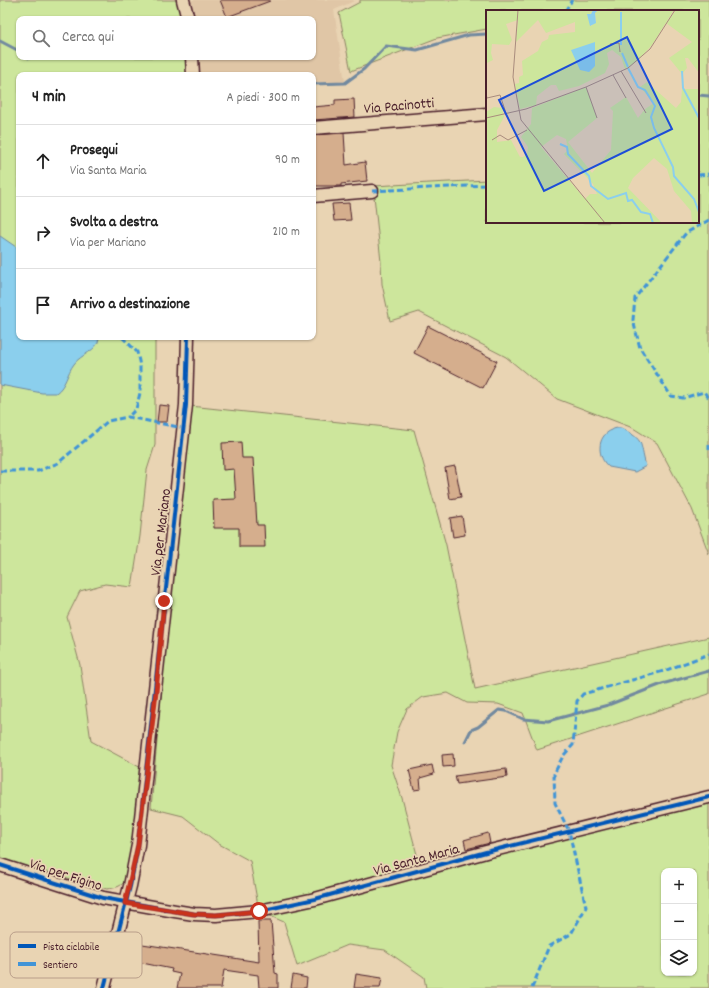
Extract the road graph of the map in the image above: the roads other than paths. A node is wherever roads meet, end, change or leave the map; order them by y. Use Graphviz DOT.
graph roads {
  1 [pos="183,0"];
  2 [pos="187,16"];
  3 [pos="192,60"];
  4 [pos="193,72"];
  5 [pos="486,114"];
  6 [pos="316,128"];
  7 [pos="372,191"];
  8 [pos="316,196"];
  9 [pos="188,340"];
  10 [pos="709,797"];
  11 [pos="0,865"];
  12 [pos="125,903"];
  13 [pos="118,932"];
  14 [pos="106,978"];
  15 [pos="104,988"];
  1 -- 2 [label="street"];
  3 -- 4 [label="street"];
  5 -- 6 [label="street, Via Pacinotti"];
  7 -- 8 [label="street"];
  9 -- 12 [label="street, Via per Mariano"];
  10 -- 12 [label="street, Via Santa Maria"];
  11 -- 12 [label="street, Via per Figino"];
  12 -- 13 [label="street, Via per Mariano"];
  14 -- 15 [label="street, Via per Mariano"];
}
